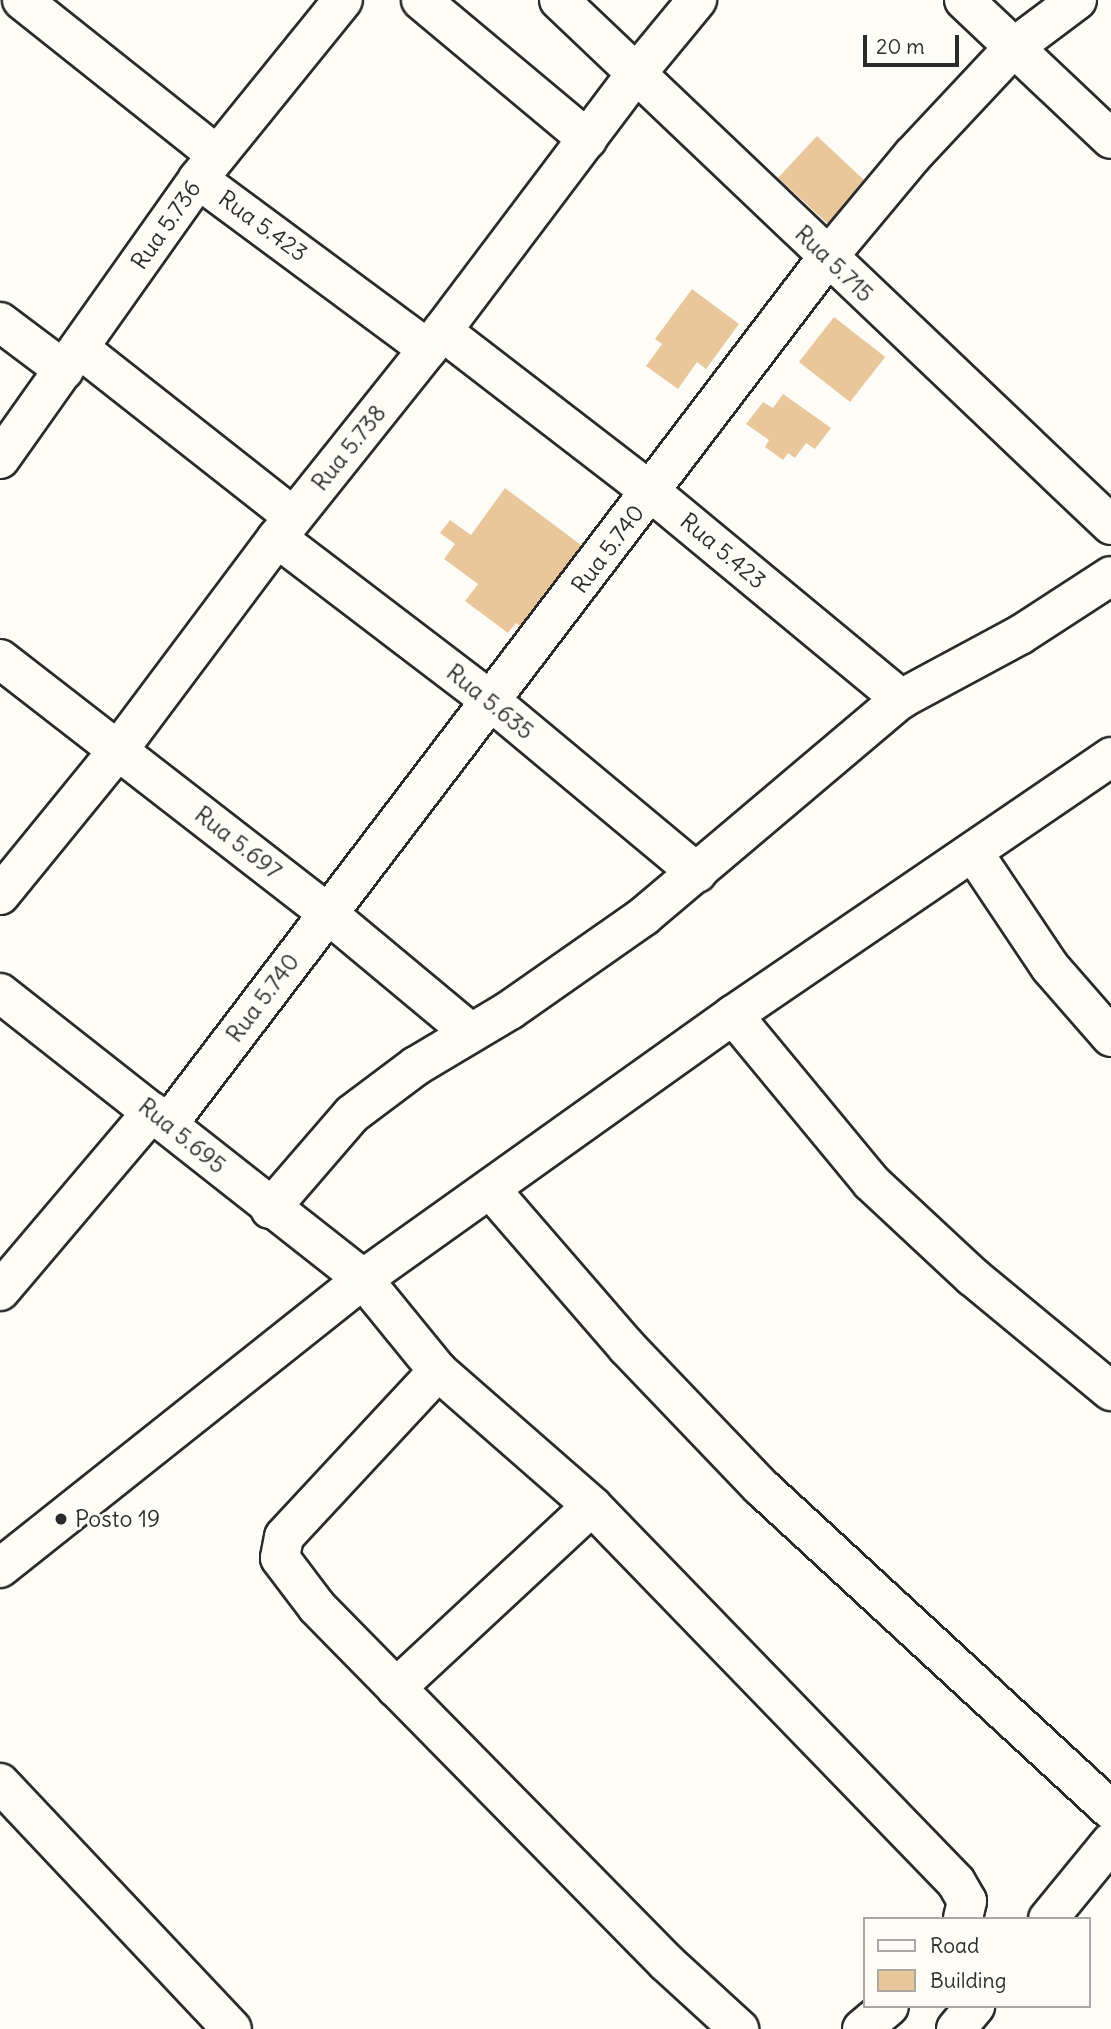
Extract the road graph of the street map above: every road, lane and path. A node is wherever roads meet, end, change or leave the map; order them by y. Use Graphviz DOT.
graph roads {
  1 [pos="22,0"];
  2 [pos="343,0"];
  3 [pos="421,0"];
  4 [pos="559,0"];
  5 [pos="697,0"];
  6 [pos="964,0"];
  7 [pos="1077,0"];
  8 [pos="1013,48"];
  9 [pos="636,74"];
  10 [pos="587,139"];
  11 [pos="1111,139"];
  12 [pos="208,167"];
  13 [pos="827,258"];
  14 [pos="0,322"];
  15 [pos="435,340"];
  16 [pos="72,359"];
  17 [pos="0,459"];
  18 [pos="651,492"];
  19 [pos="1111,525"];
  20 [pos="286,527"];
  21 [pos="1111,576"];
  22 [pos="0,659"];
  23 [pos="901,699"];
  24 [pos="492,702"];
  25 [pos="119,749"];
  26 [pos="1111,757"];
  27 [pos="973,852"];
  28 [pos="697,873"];
  29 [pos="0,895"];
  30 [pos="327,913"];
  31 [pos="0,993"];
  32 [pos="733,1015"];
  33 [pos="471,1033"];
  34 [pos="1111,1037"];
  35 [pos="160,1118"];
  36 [pos="491,1190"];
  37 [pos="270,1209"];
  38 [pos="363,1279"];
  39 [pos="0,1291"];
  40 [pos="438,1371"];
  41 [pos="1111,1391"];
  42 [pos="592,1506"];
  43 [pos="0,1568"];
  44 [pos="396,1688"];
  45 [pos="0,1783"];
  46 [pos="1111,1810"];
  47 [pos="1111,1842"];
  48 [pos="963,1917"];
  49 [pos="1050,1917"];
  50 [pos="887,2008"];
  51 [pos="232,2029"];
  52 [pos="739,2029"];
  53 [pos="862,2029"];
  1 -- 12 [label="street, Rua 5.423"];
  2 -- 12 [label="street, Rua 5.736"];
  3 -- 10 [label="street"];
  4 -- 9 [label="street, Rua 5.715"];
  5 -- 9 [label="street, Rua 5.738"];
  6 -- 8 [label="street"];
  7 -- 8 [label="street, Rua 5.740"];
  8 -- 11 [label="street"];
  8 -- 13 [label="street, Rua 5.740"];
  9 -- 10 [label="street, Rua 5.738"];
  9 -- 13 [label="street, Rua 5.715"];
  10 -- 15 [label="street, Rua 5.738"];
  12 -- 15 [label="street, Rua 5.423"];
  12 -- 16 [label="street, Rua 5.736"];
  13 -- 18 [label="street, Rua 5.740"];
  13 -- 19 [label="street, Rua 5.715"];
  14 -- 16 [label="street, Rua 5.635"];
  15 -- 18 [label="street, Rua 5.423"];
  15 -- 20 [label="street, Rua 5.738"];
  16 -- 17 [label="street, Rua 5.736"];
  16 -- 20 [label="street, Rua 5.635"];
  18 -- 23 [label="street, Rua 5.423"];
  18 -- 24 [label="street, Rua 5.740"];
  20 -- 24 [label="street, Rua 5.635"];
  20 -- 25 [label="street, Rua 5.738"];
  21 -- 23 [label="street"];
  22 -- 25 [label="street, Rua 5.697"];
  23 -- 28 [label="street"];
  24 -- 28 [label="street, Rua 5.635"];
  24 -- 30 [label="street, Rua 5.740"];
  25 -- 29 [label="street, Rua 5.738"];
  25 -- 30 [label="street, Rua 5.697"];
  26 -- 27 [label="street"];
  27 -- 32 [label="street"];
  27 -- 34 [label="street"];
  28 -- 33 [label="street"];
  30 -- 33 [label="street, Rua 5.697"];
  30 -- 35 [label="street, Rua 5.740"];
  31 -- 35 [label="street, Rua 5.695"];
  32 -- 36 [label="street"];
  32 -- 41 [label="street"];
  33 -- 37 [label="street"];
  35 -- 37 [label="street, Rua 5.695"];
  35 -- 39 [label="street, Rua 5.740"];
  36 -- 38 [label="street"];
  36 -- 46 [label="street"];
  37 -- 38 [label="street, Rua 5.695"];
  38 -- 40 [label="street, Rua 5.695"];
  38 -- 43 [label="street"];
  40 -- 42 [label="street, Rua 5.695"];
  40 -- 44 [label="street"];
  42 -- 44 [label="street"];
  42 -- 48 [label="street, Rua 5.695"];
  44 -- 52 [label="street"];
  45 -- 51 [label="street"];
  47 -- 49 [label="street"];
  50 -- 53 [label="street"];
}
